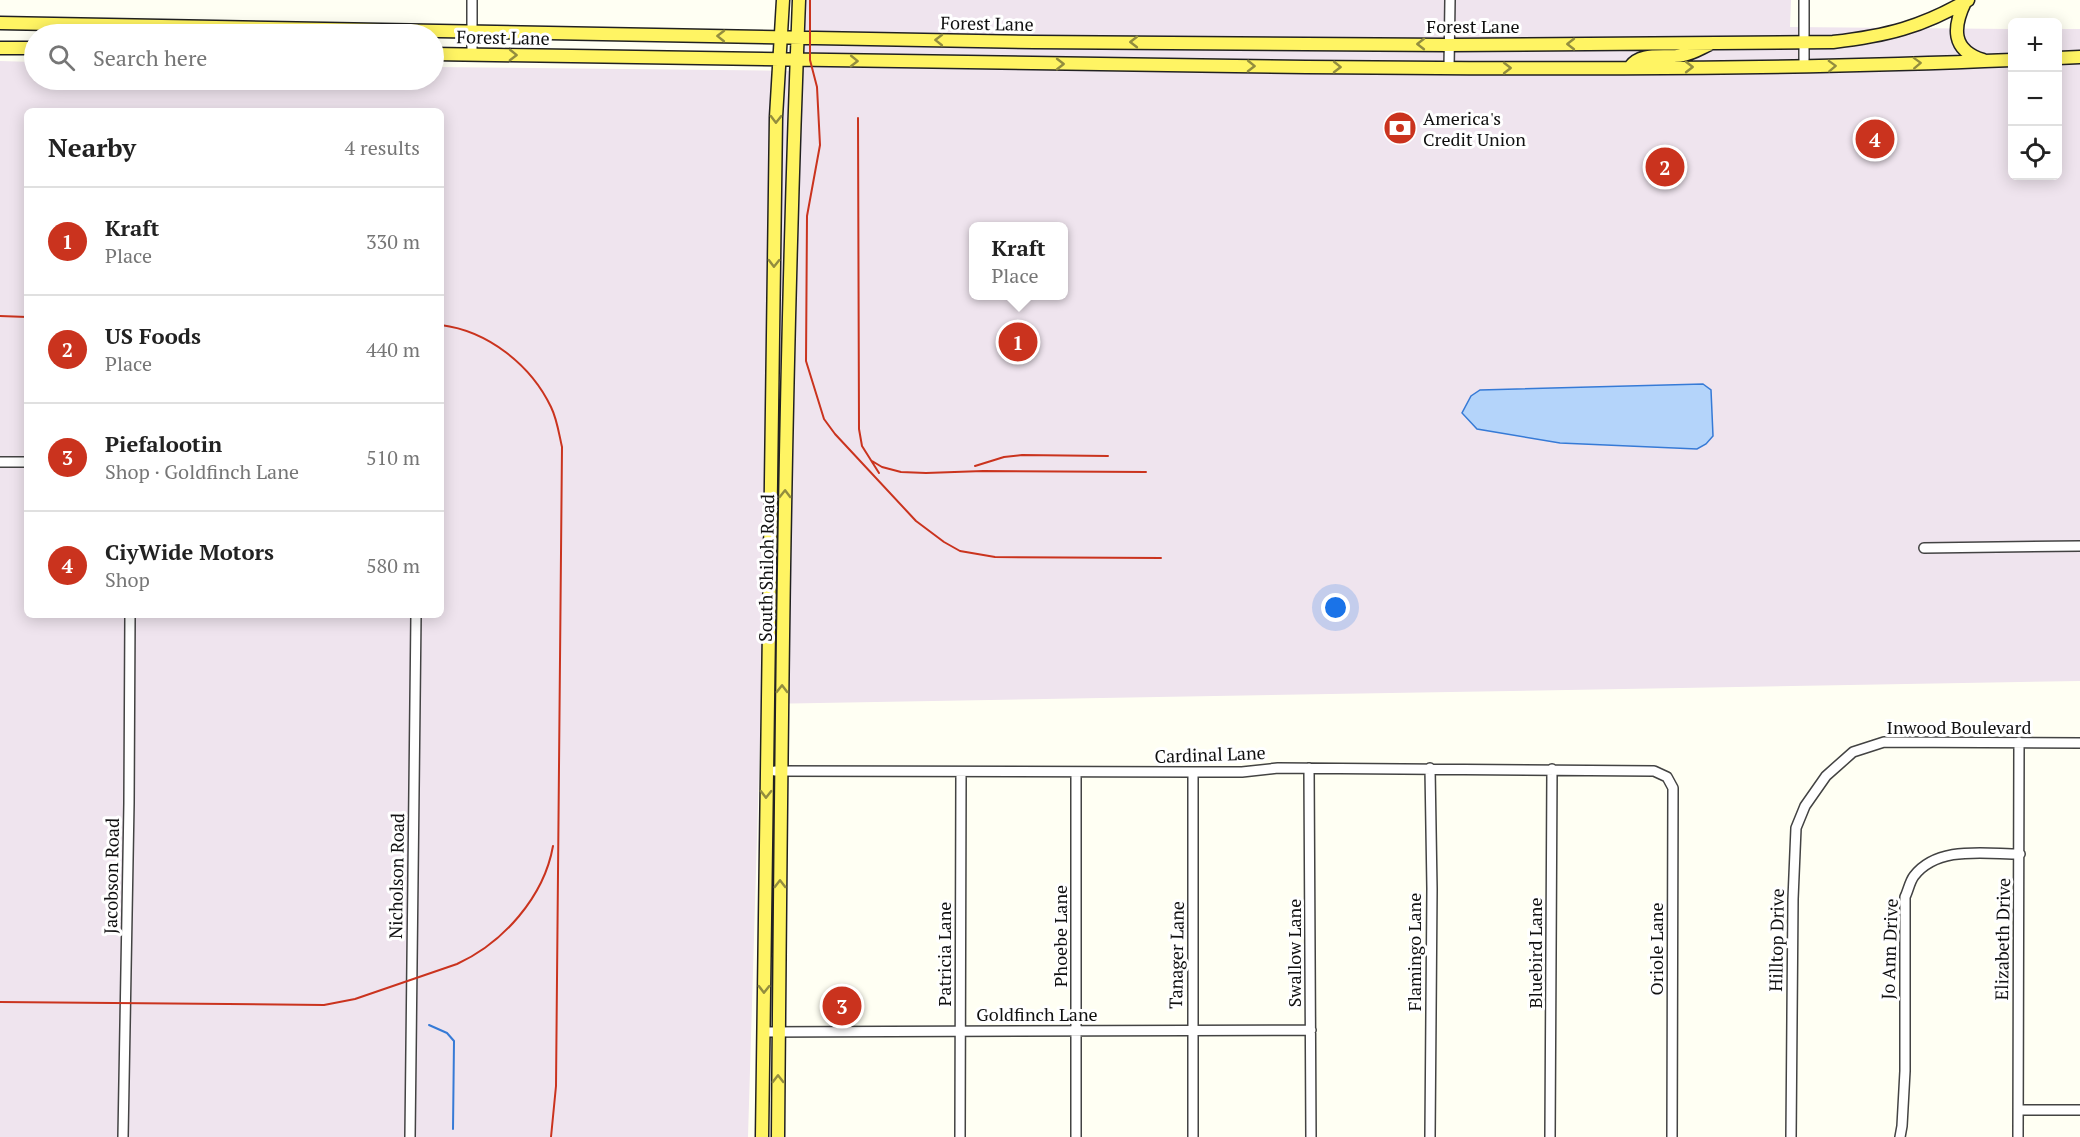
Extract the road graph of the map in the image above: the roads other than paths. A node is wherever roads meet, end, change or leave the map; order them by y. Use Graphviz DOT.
graph roads {
  1 [pos="472,0"];
  2 [pos="783,0"];
  3 [pos="799,0"];
  4 [pos="1450,0"];
  5 [pos="1804,0"];
  6 [pos="1967,1"];
  7 [pos="0,23"];
  8 [pos="24,24"];
  9 [pos="444,31"];
  10 [pos="472,31"];
  11 [pos="780,37"];
  12 [pos="797,37"];
  13 [pos="1714,42"];
  14 [pos="1804,42"];
  15 [pos="1448,45"];
  16 [pos="0,48"];
  17 [pos="24,48"];
  18 [pos="444,54"];
  19 [pos="472,54"];
  20 [pos="2080,57"];
  21 [pos="2062,58"];
  22 [pos="795,60"];
  23 [pos="2008,60"];
  24 [pos="778,61"];
  25 [pos="1986,61"];
  26 [pos="1804,66"];
  27 [pos="1449,68"];
  28 [pos="1630,68"];
  29 [pos="0,462"];
  30 [pos="24,462"];
  31 [pos="2080,546"];
  32 [pos="1924,548"];
  33 [pos="130,618"];
  34 [pos="416,618"];
  35 [pos="2019,742"];
  36 [pos="2080,743"];
  37 [pos="1843,761"];
  38 [pos="1309,768"];
  39 [pos="1430,768"];
  40 [pos="1552,769"];
  41 [pos="767,771"];
  42 [pos="780,771"];
  43 [pos="1654,771"];
  44 [pos="961,772"];
  45 [pos="1076,772"];
  46 [pos="1193,772"];
  47 [pos="2020,854"];
  48 [pos="960,1030"];
  49 [pos="1076,1030"];
  50 [pos="1311,1030"];
  51 [pos="1192,1031"];
  52 [pos="763,1032"];
  53 [pos="779,1032"];
  54 [pos="2018,1110"];
  55 [pos="2080,1110"];
  56 [pos="123,1137"];
  57 [pos="410,1137"];
  58 [pos="762,1137"];
  59 [pos="778,1137"];
  60 [pos="960,1137"];
  61 [pos="1076,1137"];
  62 [pos="1193,1137"];
  63 [pos="1311,1137"];
  64 [pos="1430,1137"];
  65 [pos="1550,1137"];
  66 [pos="1672,1137"];
  67 [pos="1791,1137"];
  68 [pos="1900,1137"];
  69 [pos="2019,1137"];
  1 -- 10 [label="street"];
  2 -- 11 [label="main road, South Shiloh Road"];
  3 -- 12 [label="main road, South Shiloh Road"];
  4 -- 15 [label="street"];
  5 -- 14 [label="street"];
  6 -- 14 [label="main road, Forest Lane"];
  6 -- 25 [label="main road"];
  7 -- 8 [label="main road, Forest Lane"];
  9 -- 10 [label="main road, Forest Lane"];
  11 -- 10 [label="main road, Forest Lane, one-way"];
  10 -- 19 [label="street"];
  11 -- 12 [label="main road, Forest Lane"];
  11 -- 24 [label="main road, South Shiloh Road"];
  15 -- 12 [label="main road, Forest Lane, one-way"];
  12 -- 22 [label="main road, South Shiloh Road"];
  13 -- 14 [label="main road, Forest Lane"];
  13 -- 15 [label="main road, Forest Lane, one-way"];
  13 -- 28 [label="main road"];
  14 -- 26 [label="street"];
  15 -- 27 [label="street"];
  16 -- 17 [label="main road"];
  18 -- 19 [label="main road, Forest Lane"];
  19 -- 24 [label="main road, Forest Lane, one-way"];
  20 -- 21 [label="main road"];
  22 -- 24 [label="main road, Forest Lane"];
  22 -- 27 [label="main road, Forest Lane, one-way"];
  42 -- 22 [label="main road, South Shiloh Road, one-way"];
  23 -- 25 [label="main road, Forest Lane"];
  24 -- 41 [label="main road, South Shiloh Road, one-way"];
  26 -- 25 [label="main road, Forest Lane, one-way"];
  28 -- 26 [label="main road, Forest Lane, one-way"];
  27 -- 28 [label="main road, Forest Lane, one-way"];
  29 -- 30 [label="street"];
  31 -- 32 [label="street"];
  33 -- 56 [label="street, Jacobson Road"];
  34 -- 57 [label="street, Nicholson Road"];
  35 -- 36 [label="street, Inwood Boulevard"];
  35 -- 37 [label="street, Inwood Boulevard"];
  35 -- 47 [label="street, Elizabeth Drive"];
  37 -- 67 [label="street, Hilltop Drive"];
  38 -- 39 [label="street, Cardinal Lane"];
  38 -- 46 [label="street, Cardinal Lane"];
  38 -- 50 [label="street, Swallow Lane"];
  39 -- 40 [label="street, Cardinal Lane"];
  39 -- 64 [label="street, Flamingo Lane"];
  40 -- 43 [label="street, Cardinal Lane"];
  40 -- 65 [label="street, Bluebird Lane"];
  41 -- 42 [label="street, Cardinal Lane"];
  41 -- 52 [label="main road, South Shiloh Road, one-way"];
  42 -- 44 [label="street, Cardinal Lane"];
  53 -- 42 [label="main road, South Shiloh Road, one-way"];
  43 -- 66 [label="street, Oriole Lane"];
  44 -- 45 [label="street, Cardinal Lane"];
  44 -- 48 [label="street, Patricia Lane"];
  45 -- 46 [label="street, Cardinal Lane"];
  45 -- 49 [label="street, Phoebe Lane"];
  46 -- 51 [label="street, Tanager Lane"];
  47 -- 54 [label="street, Elizabeth Drive"];
  47 -- 68 [label="street, Jo Ann Drive"];
  48 -- 49 [label="street, Goldfinch Lane"];
  48 -- 53 [label="street, Goldfinch Lane"];
  48 -- 60 [label="street, Patricia Lane"];
  49 -- 51 [label="street, Goldfinch Lane"];
  49 -- 61 [label="street, Phoebe Lane"];
  50 -- 51 [label="street, Goldfinch Lane"];
  50 -- 63 [label="street, Swallow Lane"];
  51 -- 62 [label="street, Tanager Lane"];
  52 -- 53 [label="street, Goldfinch Lane"];
  52 -- 58 [label="main road, South Shiloh Road"];
  59 -- 53 [label="main road, South Shiloh Road, one-way"];
  54 -- 55 [label="street"];
  54 -- 69 [label="street, Elizabeth Drive"];
}
